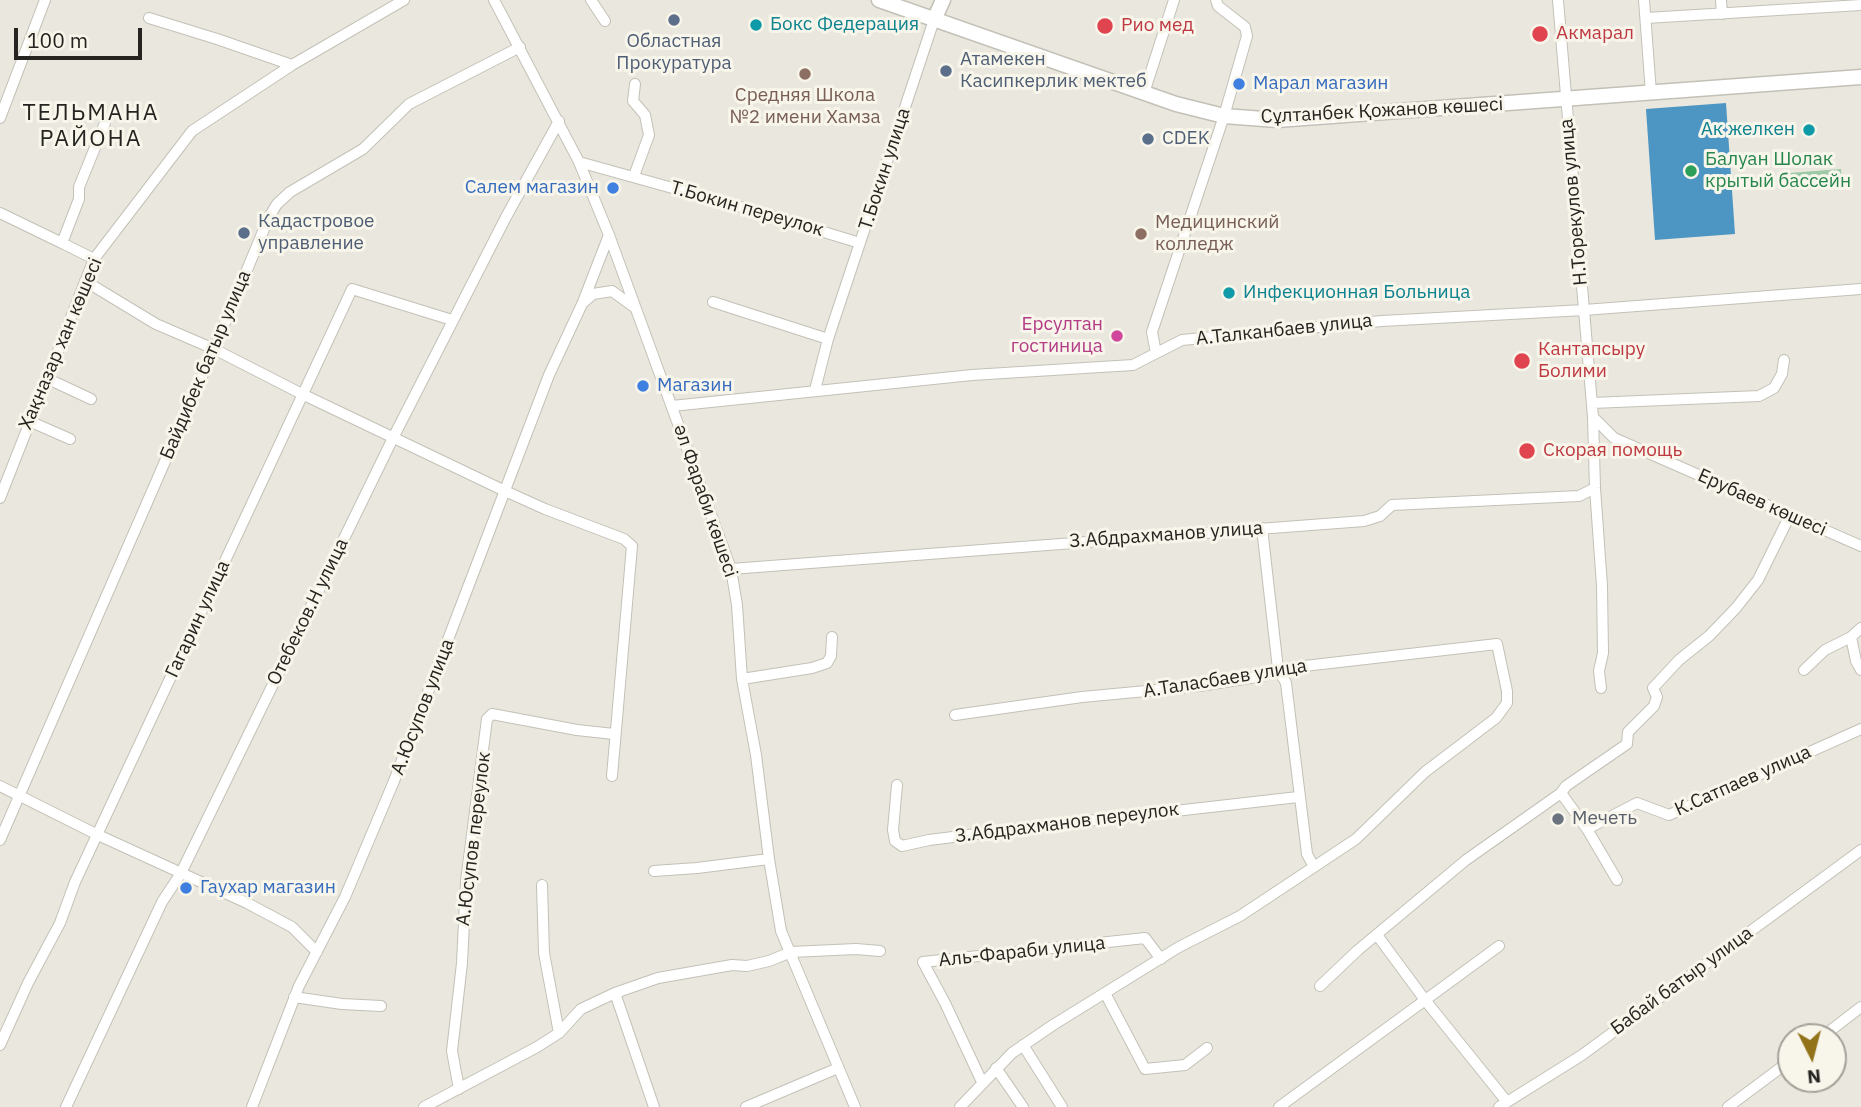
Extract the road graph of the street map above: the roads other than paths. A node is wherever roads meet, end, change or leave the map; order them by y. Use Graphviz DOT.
graph roads {
  1 [pos="45,0"];
  2 [pos="404,0"];
  3 [pos="494,0"];
  4 [pos="591,0"];
  5 [pos="880,0"];
  6 [pos="943,0"];
  7 [pos="1174,0"];
  8 [pos="1216,0"];
  9 [pos="1558,0"];
  10 [pos="1644,0"];
  11 [pos="1721,0"];
  12 [pos="1861,5"];
  13 [pos="1722,14"];
  14 [pos="149,18"];
  15 [pos="1646,18"];
  16 [pos="934,20"];
  17 [pos="605,21"];
  18 [pos="520,47"];
  19 [pos="292,65"];
  20 [pos="1861,77"];
  21 [pos="635,84"];
  22 [pos="1144,93"];
  23 [pos="1651,93"];
  24 [pos="1565,100"];
  25 [pos="1223,116"];
  26 [pos="0,118"];
  27 [pos="559,121"];
  28 [pos="105,123"];
  29 [pos="579,162"];
  30 [pos="635,176"];
  31 [pos="0,213"];
  32 [pos="609,234"];
  33 [pos="62,243"];
  34 [pos="860,243"];
  35 [pos="94,259"];
  36 [pos="85,281"];
  37 [pos="1861,289"];
  38 [pos="583,302"];
  39 [pos="713,302"];
  40 [pos="636,309"];
  41 [pos="1584,310"];
  42 [pos="452,320"];
  43 [pos="828,339"];
  44 [pos="214,349"];
  45 [pos="1156,353"];
  46 [pos="1784,360"];
  47 [pos="46,378"];
  48 [pos="815,390"];
  49 [pos="302,394"];
  50 [pos="91,399"];
  51 [pos="1592,403"];
  52 [pos="672,406"];
  53 [pos="1593,417"];
  54 [pos="29,421"];
  55 [pos="394,436"];
  56 [pos="70,439"];
  57 [pos="1595,488"];
  58 [pos="505,491"];
  59 [pos="0,498"];
  60 [pos="1790,515"];
  61 [pos="1262,528"];
  62 [pos="1861,546"];
  63 [pos="731,569"];
  64 [pos="1861,628"];
  65 [pos="832,637"];
  66 [pos="1851,637"];
  67 [pos="1278,669"];
  68 [pos="1804,670"];
  69 [pos="1861,670"];
  70 [pos="742,679"];
  71 [pos="1601,688"];
  72 [pos="954,715"];
  73 [pos="1861,729"];
  74 [pos="614,734"];
  75 [pos="612,775"];
  76 [pos="897,785"];
  77 [pos="0,786"];
  78 [pos="1561,793"];
  79 [pos="20,795"];
  80 [pos="1298,797"];
  81 [pos="1587,829"];
  82 [pos="97,835"];
  83 [pos="0,840"];
  84 [pos="1861,850"];
  85 [pos="769,859"];
  86 [pos="1314,867"];
  87 [pos="654,871"];
  88 [pos="181,873"];
  89 [pos="1617,880"];
  90 [pos="542,885"];
  91 [pos="1377,934"];
  92 [pos="1499,946"];
  93 [pos="317,951"];
  94 [pos="880,951"];
  95 [pos="791,952"];
  96 [pos="1161,959"];
  97 [pos="1320,986"];
  98 [pos="615,993"];
  99 [pos="1105,993"];
  100 [pos="294,997"];
  101 [pos="1425,1000"];
  102 [pos="381,1006"];
  103 [pos="1861,1007"];
  104 [pos="1840,1023"];
  105 [pos="559,1033"];
  106 [pos="0,1045"];
  107 [pos="1023,1045"];
  108 [pos="1207,1048"];
  109 [pos="838,1068"];
  110 [pos="996,1068"];
  111 [pos="1777,1070"];
  112 [pos="982,1082"];
  113 [pos="459,1089"];
  114 [pos="1511,1103"];
  115 [pos="66,1107"];
  116 [pos="252,1107"];
  117 [pos="424,1107"];
  118 [pos="654,1107"];
  119 [pos="746,1107"];
  120 [pos="855,1107"];
  121 [pos="960,1107"];
  122 [pos="1023,1107"];
  123 [pos="1062,1107"];
  124 [pos="1279,1107"];
  125 [pos="1728,1107"];
  1 -- 26 [label="street"];
  2 -- 19 [label="street, Хақназар хан көшесі"];
  3 -- 18 [label="street, әл Фараби көшесі"];
  4 -- 17 [label="street"];
  5 -- 16 [label="main road, Сұлтанбек Қожанов көшесі"];
  6 -- 16 [label="main road, Т.Бокин улица"];
  7 -- 22 [label="street"];
  8 -- 25 [label="street"];
  9 -- 24 [label="street, Н.Торекулов улица"];
  10 -- 15 [label="street"];
  11 -- 13 [label="street"];
  12 -- 13 [label="street"];
  13 -- 15 [label="street"];
  14 -- 19 [label="street"];
  15 -- 23 [label="street"];
  16 -- 22 [label="main road, Сұлтанбек Қожанов көшесі"];
  16 -- 34 [label="street, Т.Бокин улица"];
  18 -- 27 [label="street, әл Фараби көшесі"];
  18 -- 44 [label="street, Байдибек батыр улица"];
  19 -- 35 [label="street, Хақназар хан көшесі"];
  20 -- 23 [label="main road, Сұлтанбек Қожанов көшесі"];
  21 -- 30 [label="street"];
  22 -- 25 [label="main road, Сұлтанбек Қожанов көшесі"];
  23 -- 24 [label="main road, Сұлтанбек Қожанов көшесі"];
  24 -- 25 [label="main road, Сұлтанбек Қожанов көшесі"];
  24 -- 41 [label="street, Н.Торекулов улица"];
  25 -- 45 [label="street"];
  27 -- 29 [label="street, әл Фараби көшесі"];
  27 -- 42 [label="street, Отебеков.Н улица"];
  28 -- 33 [label="street"];
  29 -- 30 [label="street"];
  29 -- 32 [label="street, әл Фараби көшесі"];
  30 -- 34 [label="street, Т.Бокин переулок"];
  31 -- 33 [label="street"];
  32 -- 38 [label="street, А.Юсупов улица"];
  32 -- 40 [label="street, әл Фараби көшесі"];
  33 -- 35 [label="street"];
  34 -- 43 [label="street, Т.Бокин улица"];
  35 -- 36 [label="street, Хақназар хан көшесі"];
  36 -- 44 [label="street"];
  36 -- 47 [label="street, Хақназар хан көшесі"];
  37 -- 41 [label="street, А.Талканбаев улица"];
  38 -- 40 [label="street"];
  38 -- 58 [label="street, А.Юсупов улица"];
  39 -- 43 [label="street"];
  40 -- 52 [label="street, әл Фараби көшесі"];
  41 -- 45 [label="street, А.Талканбаев улица"];
  41 -- 51 [label="street, Н.Торекулов улица"];
  42 -- 49 [label="street, Гагарин улица"];
  42 -- 55 [label="street, Отебеков.Н улица"];
  43 -- 48 [label="street, Т.Бокин улица"];
  44 -- 49 [label="street"];
  44 -- 79 [label="street, Байдибек батыр улица"];
  45 -- 48 [label="street, А.Талканбаев улица"];
  46 -- 51 [label="street"];
  47 -- 50 [label="street"];
  47 -- 54 [label="street, Хақназар хан көшесі"];
  48 -- 52 [label="street, А.Талканбаев улица"];
  49 -- 55 [label="street"];
  49 -- 82 [label="street, Гагарин улица"];
  51 -- 53 [label="street, Н.Торекулов улица"];
  52 -- 63 [label="street, әл Фараби көшесі"];
  53 -- 57 [label="street, Н.Торекулов улица"];
  53 -- 60 [label="street, Ерубаев көшесі"];
  54 -- 56 [label="street"];
  54 -- 59 [label="street, Хақназар хан көшесі"];
  55 -- 58 [label="street"];
  55 -- 88 [label="street, Отебеков.Н улица"];
  57 -- 61 [label="street, З.Абдрахманов улица"];
  57 -- 71 [label="street, Н.Торекулов улица"];
  58 -- 74 [label="street"];
  58 -- 93 [label="street, А.Юсупов улица"];
  60 -- 62 [label="street, Ерубаев көшесі"];
  60 -- 78 [label="street"];
  61 -- 63 [label="street, З.Абдрахманов улица"];
  61 -- 67 [label="street"];
  63 -- 70 [label="street, әл Фараби көшесі"];
  64 -- 66 [label="street"];
  65 -- 70 [label="street"];
  66 -- 68 [label="street"];
  66 -- 69 [label="street"];
  67 -- 72 [label="street, А.Таласбаев улица"];
  67 -- 80 [label="street"];
  67 -- 86 [label="street, А.Таласбаев улица"];
  70 -- 85 [label="street, әл Фараби көшесі"];
  73 -- 81 [label="street, К.Сатпаев улица"];
  74 -- 75 [label="street"];
  74 -- 113 [label="street, А.Юсупов переулок"];
  76 -- 80 [label="street, З.Абдрахманов переулок"];
  77 -- 79 [label="street"];
  78 -- 81 [label="street"];
  78 -- 91 [label="street"];
  79 -- 82 [label="street"];
  79 -- 83 [label="street, Байдибек батыр улица"];
  80 -- 86 [label="street"];
  81 -- 89 [label="street"];
  82 -- 88 [label="street"];
  82 -- 106 [label="street, Гагарин улица"];
  84 -- 114 [label="street, Бабай батыр улица"];
  85 -- 87 [label="street"];
  85 -- 95 [label="street, әл Фараби көшесі"];
  86 -- 96 [label="street"];
  88 -- 93 [label="street"];
  88 -- 115 [label="street, Отебеков.Н улица"];
  90 -- 105 [label="street"];
  91 -- 97 [label="street"];
  91 -- 101 [label="street"];
  92 -- 101 [label="street"];
  93 -- 100 [label="street, А.Юсупов улица"];
  94 -- 95 [label="street"];
  95 -- 98 [label="street"];
  95 -- 109 [label="street, әл Фараби көшесі"];
  96 -- 99 [label="street"];
  96 -- 112 [label="street, Аль-Фараби улица"];
  98 -- 105 [label="street"];
  98 -- 118 [label="street"];
  99 -- 107 [label="street"];
  99 -- 108 [label="street"];
  100 -- 102 [label="street"];
  100 -- 116 [label="street, А.Юсупов улица"];
  101 -- 114 [label="street"];
  101 -- 124 [label="street"];
  103 -- 104 [label="street"];
  105 -- 113 [label="street"];
  107 -- 110 [label="street"];
  107 -- 123 [label="street"];
  109 -- 119 [label="street"];
  109 -- 120 [label="street, әл Фараби көшесі"];
  110 -- 112 [label="street"];
  110 -- 122 [label="street"];
  111 -- 125 [label="street"];
  112 -- 121 [label="street"];
  113 -- 117 [label="street"];
}
